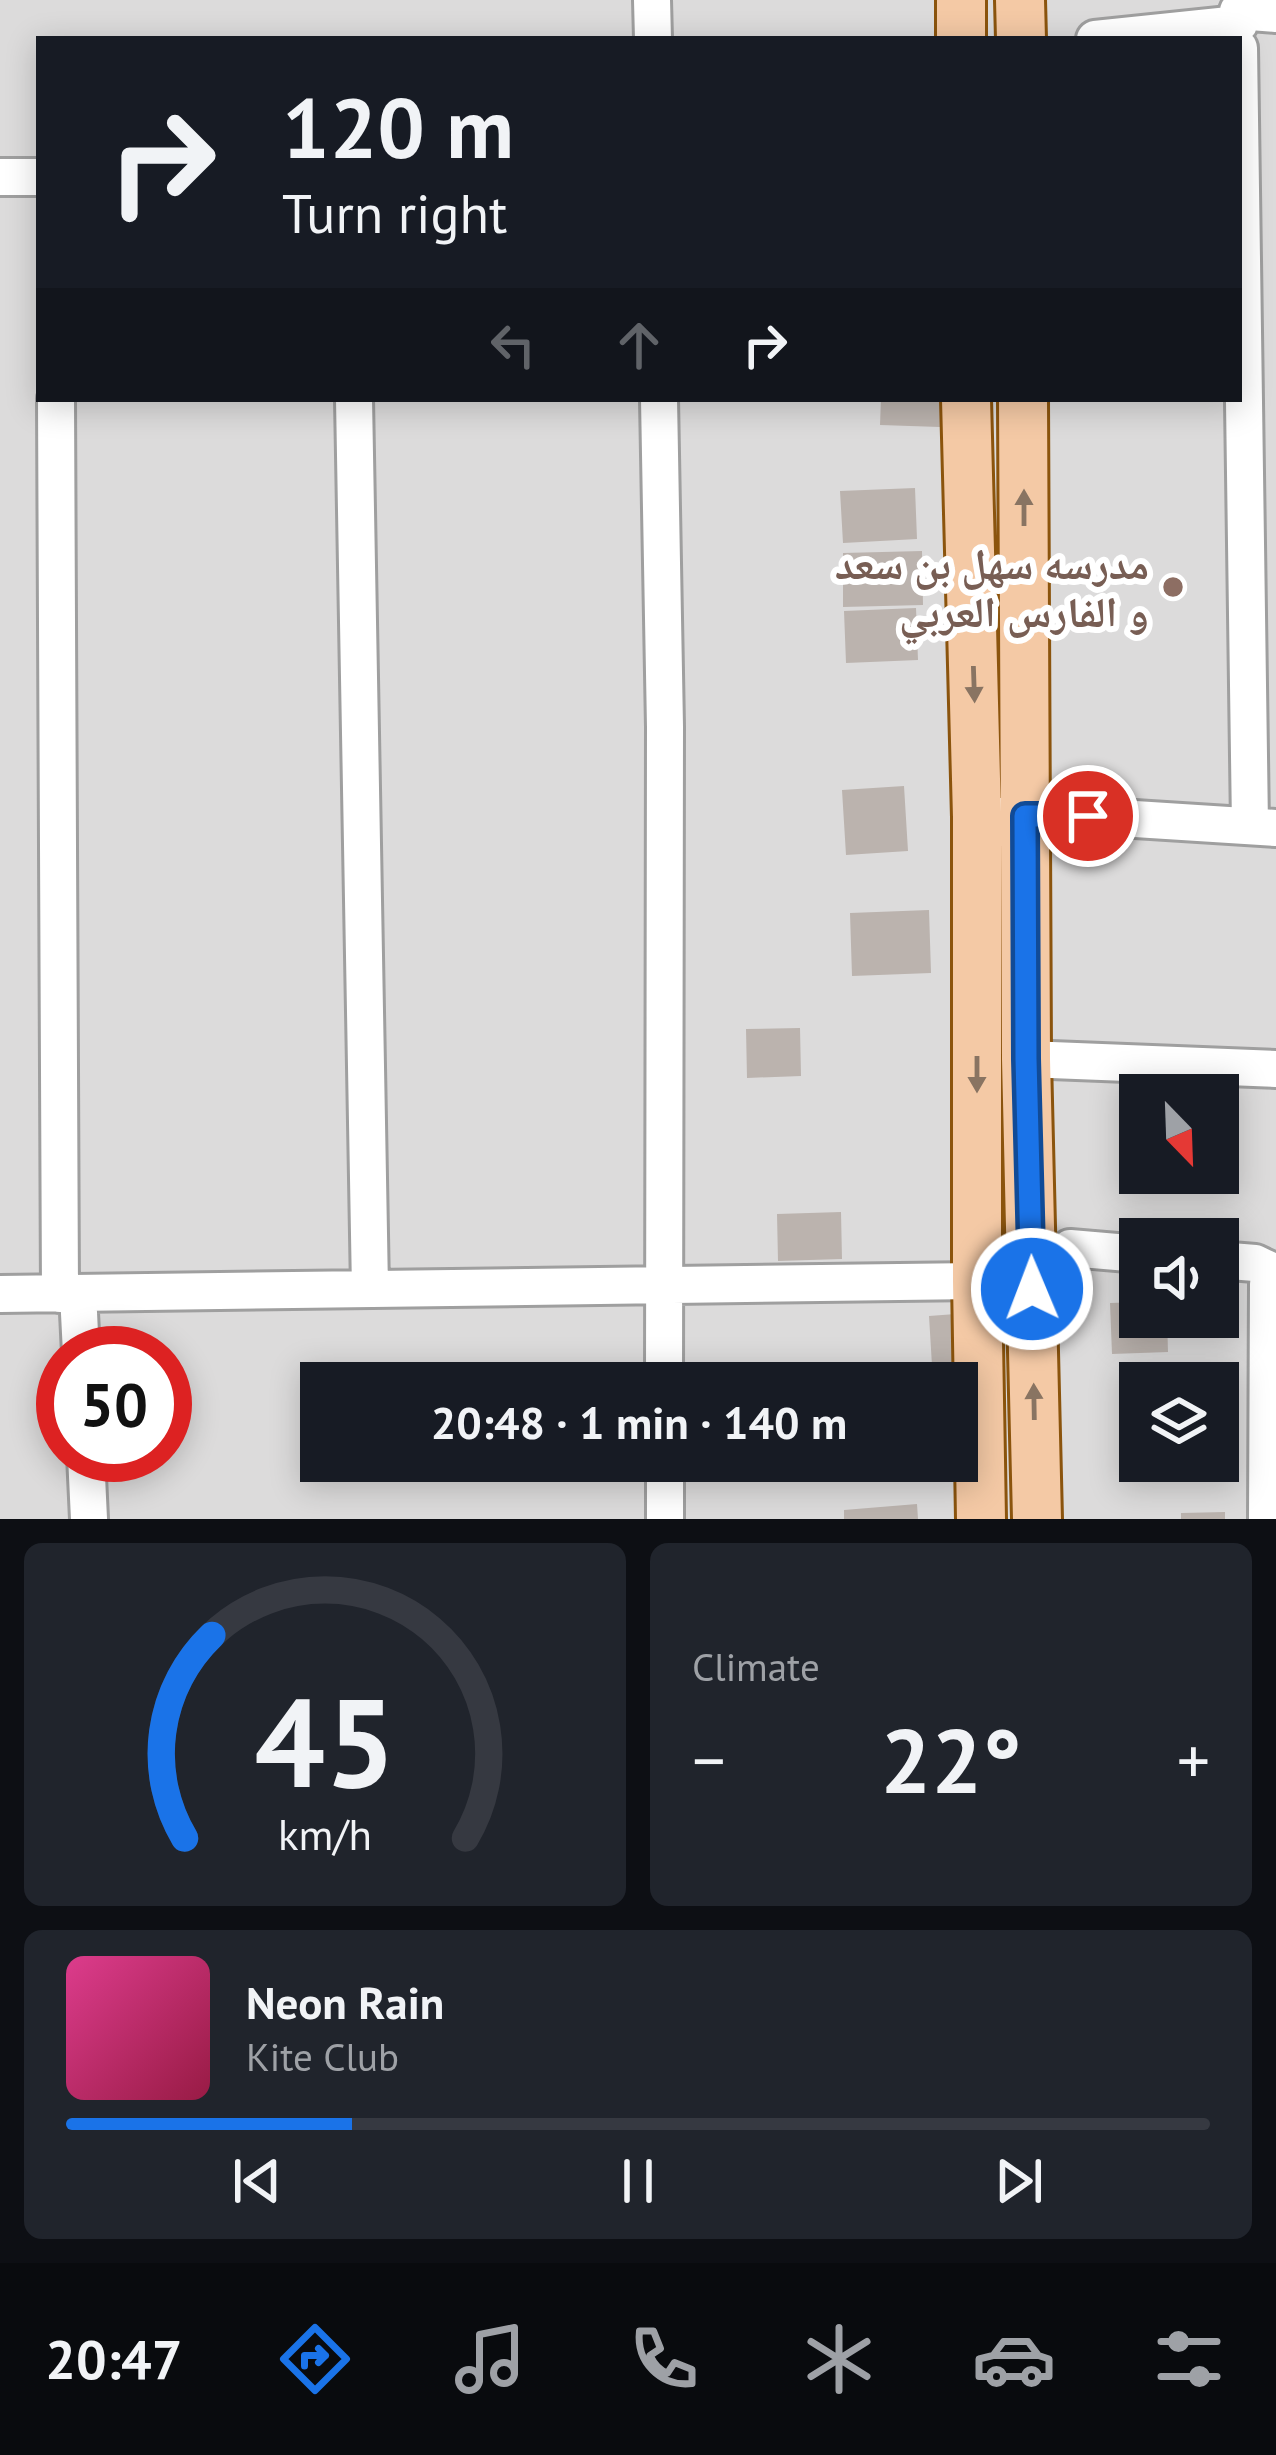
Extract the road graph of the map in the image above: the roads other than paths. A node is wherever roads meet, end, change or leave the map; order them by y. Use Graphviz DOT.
graph roads {
  1 [pos="652,0"];
  2 [pos="961,0"];
  3 [pos="1021,0"];
  4 [pos="1276,14"];
  5 [pos="1239,24"];
  6 [pos="653,36"];
  7 [pos="961,36"];
  8 [pos="1022,36"];
  9 [pos="1124,36"];
  10 [pos="1242,53"];
  11 [pos="0,177"];
  12 [pos="36,177"];
  13 [pos="1258,210"];
  14 [pos="1260,394"];
  15 [pos="56,402"];
  16 [pos="354,402"];
  17 [pos="659,402"];
  18 [pos="966,402"];
  19 [pos="1023,402"];
  20 [pos="1025,816"];
  21 [pos="977,817"];
  22 [pos="1263,827"];
  23 [pos="1026,1059"];
  24 [pos="1276,1069"];
  25 [pos="1070,1248"];
  26 [pos="1119,1252"];
  27 [pos="1239,1262"];
  28 [pos="1276,1275"];
  29 [pos="976,1281"];
  30 [pos="664,1285"];
  31 [pos="370,1289"];
  32 [pos="69,1293"];
  33 [pos="0,1294"];
  34 [pos="76,1326"];
  35 [pos="664,1362"];
  36 [pos="1272,1476"];
  37 [pos="87,1482"];
  38 [pos="665,1482"];
  39 [pos="88,1519"];
  40 [pos="665,1519"];
  41 [pos="981,1519"];
  42 [pos="1037,1519"];
  43 [pos="1267,1519"];
  1 -- 6 [label="street"];
  2 -- 7 [label="main road"];
  3 -- 8 [label="main road"];
  4 -- 5 [label="street"];
  5 -- 9 [label="street"];
  10 -- 13 [label="street"];
  11 -- 12 [label="street"];
  13 -- 14 [label="street"];
  14 -- 22 [label="street"];
  15 -- 32 [label="street"];
  16 -- 31 [label="street"];
  17 -- 30 [label="street"];
  18 -- 21 [label="main road, one-way"];
  20 -- 19 [label="main road, one-way"];
  20 -- 21 [label="street"];
  20 -- 22 [label="street"];
  20 -- 23 [label="main road"];
  21 -- 29 [label="main road, one-way"];
  23 -- 24 [label="street"];
  42 -- 23 [label="main road, one-way"];
  25 -- 26 [label="street"];
  27 -- 28 [label="street"];
  28 -- 36 [label="street"];
  29 -- 30 [label="street"];
  29 -- 41 [label="main road"];
  30 -- 31 [label="street"];
  30 -- 35 [label="street"];
  31 -- 32 [label="street"];
  32 -- 33 [label="street"];
  32 -- 34 [label="street"];
  36 -- 43 [label="street"];
  37 -- 39 [label="street"];
  38 -- 40 [label="street"];
}
